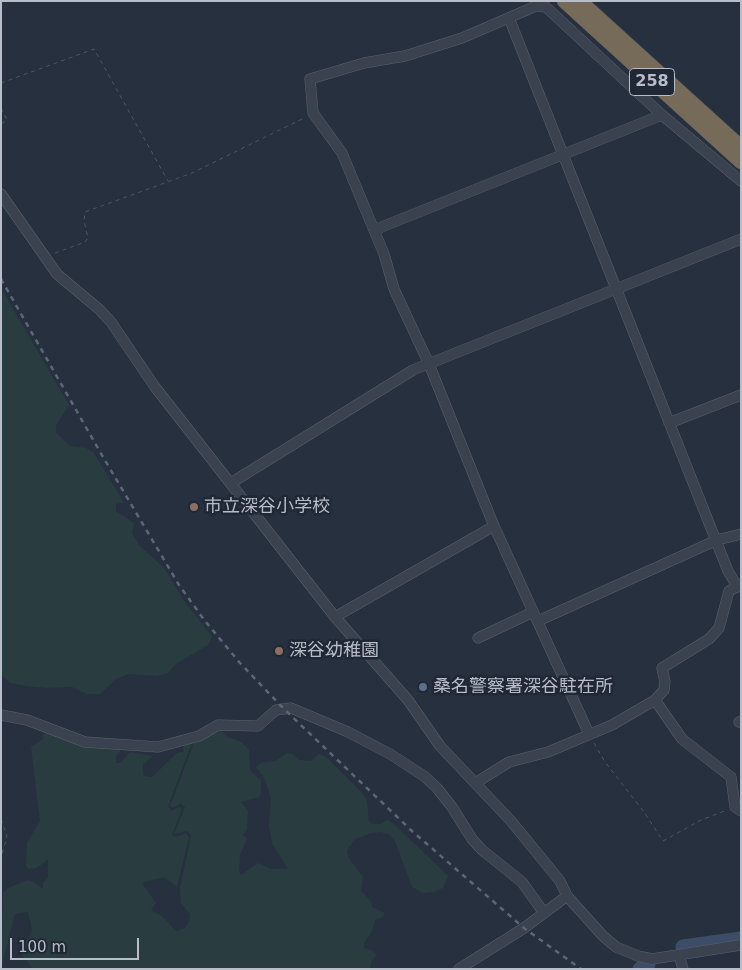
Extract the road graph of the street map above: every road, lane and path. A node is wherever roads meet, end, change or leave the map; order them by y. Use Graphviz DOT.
graph roads {
  1 [pos="580,1"];
  2 [pos="560,9"];
  3 [pos="509,18"];
  4 [pos="1,83"];
  5 [pos="1,108"];
  6 [pos="313,113"];
  7 [pos="662,115"];
  8 [pos="1,124"];
  9 [pos="741,147"];
  10 [pos="563,154"];
  11 [pos="741,162"];
  12 [pos="168,181"];
  13 [pos="741,181"];
  14 [pos="1,194"];
  15 [pos="374,230"];
  16 [pos="741,239"];
  17 [pos="45,257"];
  18 [pos="616,288"];
  19 [pos="429,364"];
  20 [pos="741,395"];
  21 [pos="669,423"];
  22 [pos="231,482"];
  23 [pos="494,526"];
  24 [pos="741,534"];
  25 [pos="717,540"];
  26 [pos="739,585"];
  27 [pos="335,617"];
  28 [pos="535,617"];
  29 [pos="478,638"];
  30 [pos="655,700"];
  31 [pos="1,715"];
  32 [pos="589,734"];
  33 [pos="477,782"];
  34 [pos="738,809"];
  35 [pos="1,819"];
  36 [pos="1,858"];
  37 [pos="566,896"];
  38 [pos="544,913"];
  39 [pos="741,945"];
  40 [pos="679,955"];
  41 [pos="459,969"];
  42 [pos="683,969"];
  1 -- 9 [label="highway, 258"];
  2 -- 3 [label="street"];
  2 -- 7 [label="street"];
  2 -- 11 [label="highway, 258"];
  3 -- 6 [label="street"];
  3 -- 10 [label="street"];
  4 -- 12 [label="path"];
  5 -- 8 [label="path"];
  6 -- 12 [label="path"];
  6 -- 15 [label="street"];
  7 -- 10 [label="street"];
  7 -- 13 [label="street"];
  10 -- 15 [label="street"];
  10 -- 18 [label="street"];
  12 -- 17 [label="path"];
  14 -- 17 [label="street"];
  15 -- 19 [label="street"];
  16 -- 18 [label="street"];
  17 -- 22 [label="street"];
  18 -- 19 [label="street"];
  18 -- 21 [label="street"];
  19 -- 22 [label="street"];
  19 -- 23 [label="street"];
  20 -- 21 [label="street"];
  21 -- 25 [label="street"];
  22 -- 27 [label="street"];
  23 -- 27 [label="street"];
  23 -- 28 [label="street"];
  24 -- 25 [label="street"];
  25 -- 26 [label="street"];
  25 -- 28 [label="street"];
  26 -- 30 [label="street"];
  27 -- 33 [label="street"];
  28 -- 29 [label="street"];
  28 -- 32 [label="street"];
  30 -- 32 [label="street"];
  30 -- 34 [label="street"];
  31 -- 38 [label="street"];
  32 -- 33 [label="street"];
  32 -- 34 [label="path"];
  33 -- 37 [label="street"];
  35 -- 36 [label="path"];
  37 -- 38 [label="street"];
  37 -- 40 [label="street"];
  38 -- 41 [label="street"];
  39 -- 40 [label="street"];
  40 -- 42 [label="street"];
}
